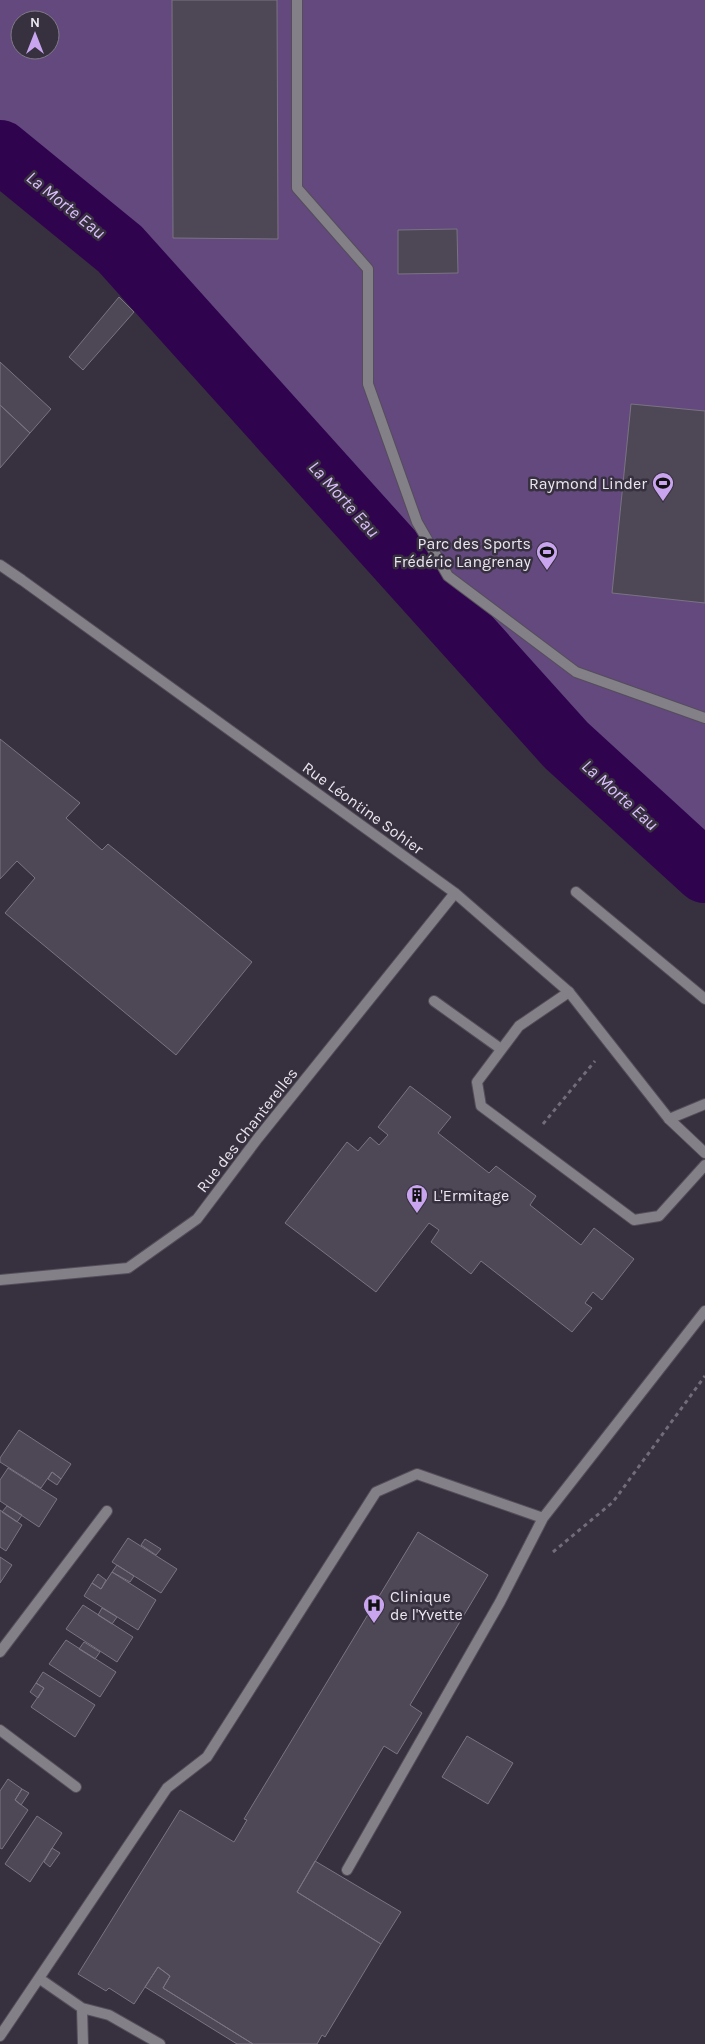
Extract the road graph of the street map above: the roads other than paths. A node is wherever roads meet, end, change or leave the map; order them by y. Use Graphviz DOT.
graph roads {
  1 [pos="298,0"];
  2 [pos="0,566"];
  3 [pos="705,718"];
  4 [pos="576,892"];
  5 [pos="455,893"];
  6 [pos="569,992"];
  7 [pos="705,999"];
  8 [pos="434,1001"];
  9 [pos="501,1049"];
  10 [pos="705,1104"];
  11 [pos="669,1119"];
  12 [pos="705,1153"];
  13 [pos="705,1166"];
  14 [pos="0,1280"];
  15 [pos="705,1311"];
  16 [pos="107,1511"];
  17 [pos="543,1518"];
  18 [pos="0,1652"];
  19 [pos="0,1730"];
  20 [pos="76,1787"];
  21 [pos="347,1870"];
  22 [pos="40,1979"];
  23 [pos="82,2008"];
  24 [pos="0,2036"];
  25 [pos="83,2044"];
  26 [pos="160,2044"];
  1 -- 3 [label="street"];
  2 -- 5 [label="street, Rue Léontine Sohier"];
  4 -- 7 [label="street"];
  5 -- 6 [label="street, Rue Léontine Sohier"];
  5 -- 14 [label="street, Rue des Chanterelles"];
  6 -- 9 [label="street"];
  6 -- 11 [label="street, Rue Léontine Sohier"];
  8 -- 9 [label="street"];
  9 -- 13 [label="street"];
  10 -- 11 [label="street"];
  11 -- 12 [label="street, Rue Léontine Sohier"];
  15 -- 17 [label="street"];
  16 -- 18 [label="street"];
  17 -- 21 [label="street"];
  17 -- 22 [label="street"];
  19 -- 20 [label="street"];
  22 -- 23 [label="street"];
  22 -- 24 [label="street"];
  23 -- 25 [label="street"];
  23 -- 26 [label="street"];
}
